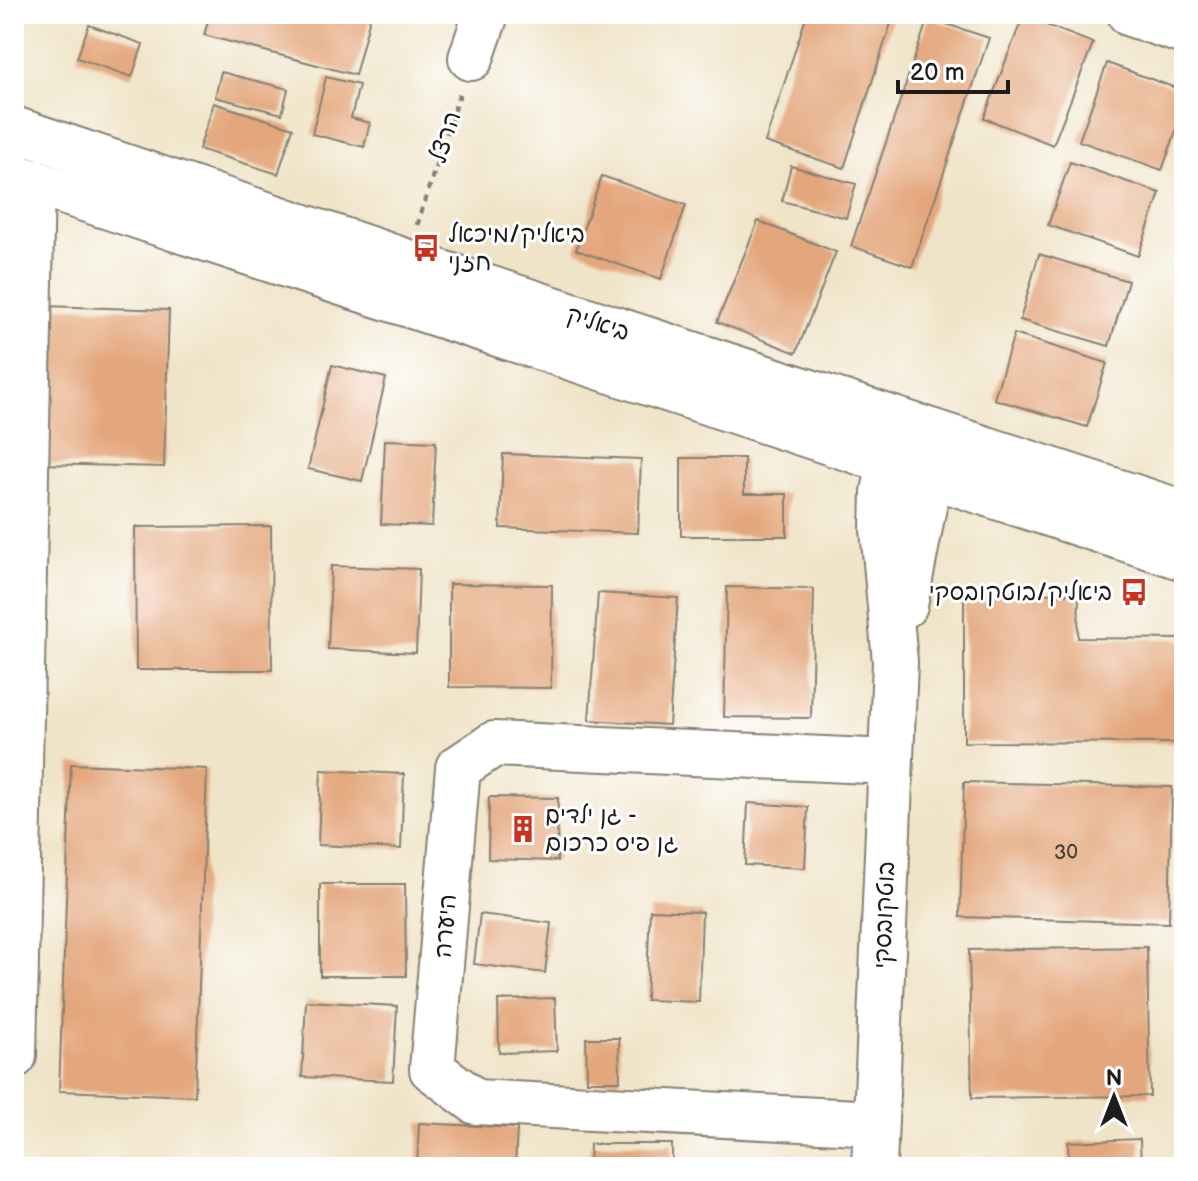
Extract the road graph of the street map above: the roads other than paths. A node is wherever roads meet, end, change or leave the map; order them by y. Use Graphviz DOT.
graph roads {
  1 [pos="486,14"];
  2 [pos="1130,14"];
  3 [pos="1184,32"];
  4 [pos="471,58"];
  5 [pos="14,129"];
  6 [pos="23,179"];
  7 [pos="924,429"];
  8 [pos="910,468"];
  9 [pos="1184,513"];
  10 [pos="1184,558"];
  11 [pos="891,762"];
  12 [pos="16,949"];
  13 [pos="14,1056"];
  14 [pos="876,1123"];
  15 [pos="874,1167"];
  1 -- 4 [label="street"];
  2 -- 3 [label="street"];
  5 -- 7 [label="street, ביאליק"];
  6 -- 8 [label="street, ביאליק"];
  6 -- 12 [label="street"];
  7 -- 8 [label="street"];
  7 -- 9 [label="street, ביאליק"];
  8 -- 10 [label="street, ביאליק"];
  8 -- 11 [label="street, בוטקובסקי"];
  11 -- 14 [label="street, בוטקובסקי"];
  11 -- 14 [label="street, היערה"];
  12 -- 13 [label="street"];
  14 -- 15 [label="street, בוטקובסקי"];
}
